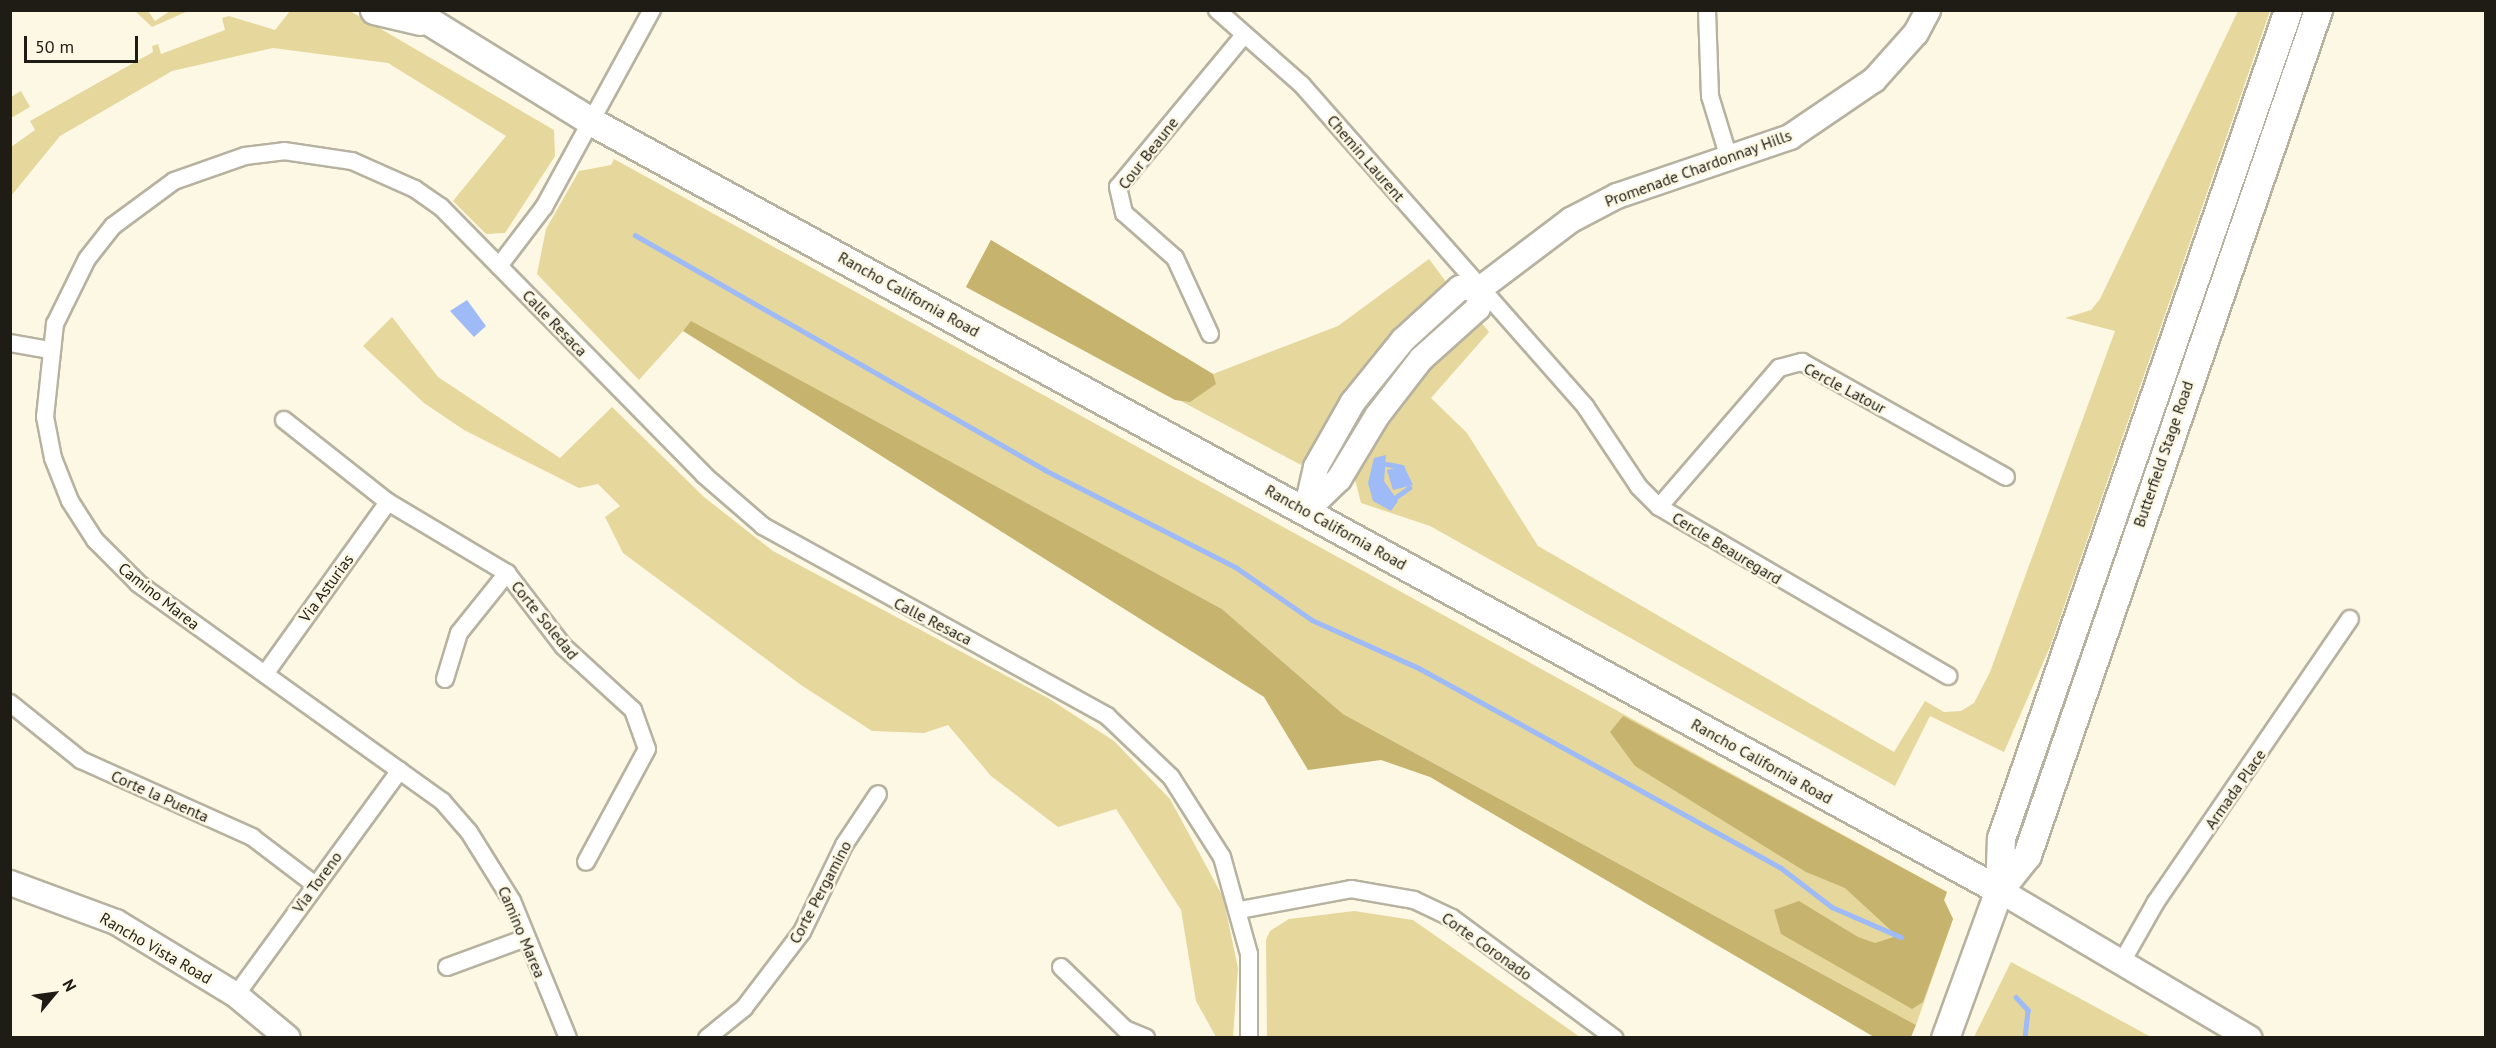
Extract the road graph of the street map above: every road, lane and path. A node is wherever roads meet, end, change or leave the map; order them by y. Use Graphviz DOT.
graph roads {
  1 [pos="374,10"];
  2 [pos="652,10"];
  3 [pos="1217,10"];
  4 [pos="1707,10"];
  5 [pos="1928,10"];
  6 [pos="2288,10"];
  7 [pos="2318,10"];
  8 [pos="415,16"];
  9 [pos="1244,35"];
  10 [pos="592,122"];
  11 [pos="1729,158"];
  12 [pos="499,266"];
  13 [pos="1481,288"];
  14 [pos="1210,334"];
  15 [pos="10,343"];
  16 [pos="50,350"];
  17 [pos="284,420"];
  18 [pos="2006,477"];
  19 [pos="388,501"];
  20 [pos="1659,507"];
  21 [pos="1306,511"];
  22 [pos="507,573"];
  23 [pos="2350,620"];
  24 [pos="265,674"];
  25 [pos="1948,676"];
  26 [pos="445,679"];
  27 [pos="10,703"];
  28 [pos="400,770"];
  29 [pos="878,794"];
  30 [pos="586,862"];
  31 [pos="10,883"];
  32 [pos="314,884"];
  33 [pos="1999,890"];
  34 [pos="1240,910"];
  35 [pos="526,938"];
  36 [pos="2123,960"];
  37 [pos="447,967"];
  38 [pos="1061,967"];
  39 [pos="236,995"];
  40 [pos="288,1038"];
  41 [pos="568,1038"];
  42 [pos="707,1038"];
  43 [pos="1146,1038"];
  44 [pos="1249,1038"];
  45 [pos="1614,1038"];
  46 [pos="1945,1038"];
  47 [pos="2249,1038"];
  1 -- 8 [label="main road, Rancho California Road"];
  2 -- 10 [label="street"];
  3 -- 9 [label="street, Chemin Laurent"];
  4 -- 11 [label="street"];
  5 -- 11 [label="street, Promenade Chardonnay Hills"];
  6 -- 33 [label="main road, Butterfield Stage Road"];
  7 -- 33 [label="main road, Butterfield Stage Road"];
  8 -- 10 [label="main road, Rancho California Road"];
  9 -- 13 [label="street, Chemin Laurent"];
  9 -- 14 [label="street, Cour Beaune"];
  10 -- 12 [label="street"];
  10 -- 21 [label="main road, Rancho California Road"];
  11 -- 13 [label="street, Promenade Chardonnay Hills"];
  12 -- 16 [label="street, Camino Marea"];
  12 -- 34 [label="street, Calle Resaca"];
  13 -- 20 [label="street, Cercle Beauregard"];
  13 -- 21 [label="street"];
  15 -- 16 [label="street"];
  16 -- 24 [label="street, Camino Marea"];
  17 -- 19 [label="street, Corte Soledad"];
  18 -- 20 [label="street, Cercle Latour"];
  19 -- 22 [label="street, Corte Soledad"];
  19 -- 24 [label="street, Via Asturias"];
  20 -- 25 [label="street, Cercle Beauregard"];
  21 -- 33 [label="main road, Rancho California Road"];
  22 -- 26 [label="street"];
  22 -- 30 [label="street, Corte Soledad"];
  23 -- 36 [label="street, Armada Place"];
  24 -- 28 [label="street, Camino Marea"];
  27 -- 32 [label="street, Corte la Puenta"];
  28 -- 32 [label="street, Via Toreno"];
  28 -- 35 [label="street, Camino Marea"];
  29 -- 42 [label="street, Corte Pergamino"];
  31 -- 39 [label="street, Rancho Vista Road"];
  32 -- 39 [label="street, Via Toreno"];
  33 -- 36 [label="street, Rancho California Road"];
  33 -- 46 [label="main road, Butterfield Stage Road"];
  34 -- 44 [label="street, Calle Resaca"];
  34 -- 45 [label="street, Corte Coronado"];
  35 -- 37 [label="street"];
  35 -- 41 [label="street, Camino Marea"];
  36 -- 47 [label="street, Rancho California Road"];
  38 -- 43 [label="street"];
  39 -- 40 [label="street, Rancho Vista Road"];
}
